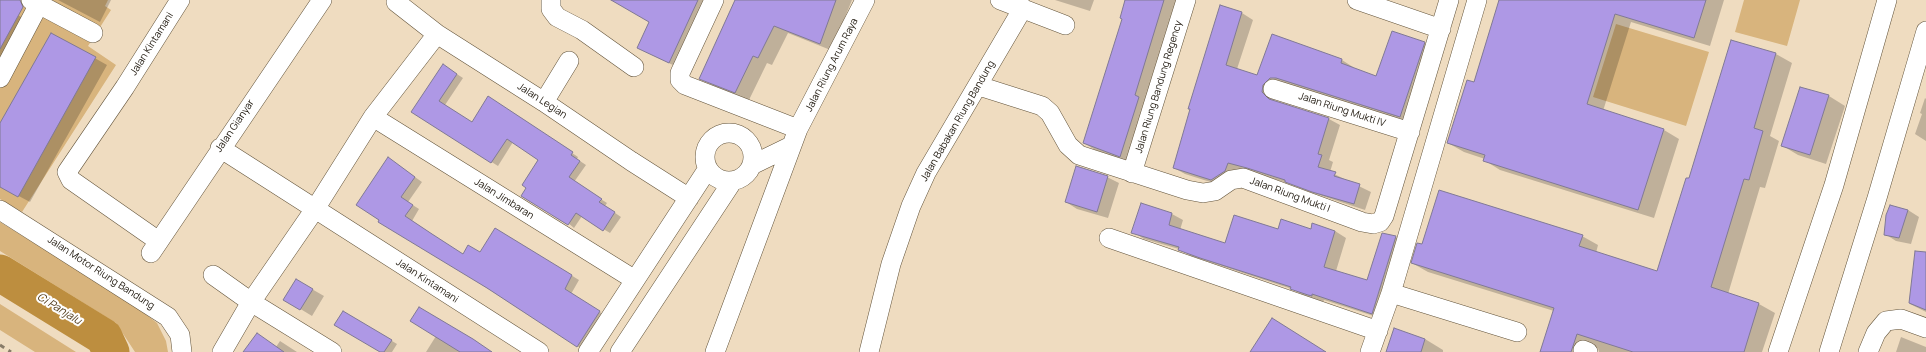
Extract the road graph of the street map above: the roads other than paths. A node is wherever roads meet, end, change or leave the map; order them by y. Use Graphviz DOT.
graph roads {
  1 [pos="180,0"];
  2 [pos="551,0"];
  3 [pos="714,0"];
  4 [pos="865,0"];
  5 [pos="1000,0"];
  6 [pos="1186,0"];
  7 [pos="1357,0"];
  8 [pos="1449,0"];
  9 [pos="1477,0"];
  10 [pos="1887,0"];
  11 [pos="35,2"];
  12 [pos="316,2"];
  13 [pos="396,2"];
  14 [pos="1023,8"];
  15 [pos="1065,25"];
  16 [pos="1441,29"];
  17 [pos="1926,31"];
  18 [pos="93,34"];
  19 [pos="437,34"];
  20 [pos="570,61"];
  21 [pos="634,67"];
  22 [pos="0,78"];
  23 [pos="979,86"];
  24 [pos="1273,89"];
  25 [pos="544,102"];
  26 [pos="736,105"];
  27 [pos="373,117"];
  28 [pos="1410,132"];
  29 [pos="732,133"];
  30 [pos="795,138"];
  31 [pos="220,148"];
  32 [pos="752,165"];
  33 [pos="707,170"];
  34 [pos="1132,173"];
  35 [pos="732,182"];
  36 [pos="689,198"];
  37 [pos="315,209"];
  38 [pos="0,210"];
  39 [pos="1109,238"];
  40 [pos="154,246"];
  41 [pos="213,275"];
  42 [pos="635,280"];
  43 [pos="1391,293"];
  44 [pos="252,302"];
  45 [pos="1926,328"];
  46 [pos="1378,330"];
  47 [pos="1517,332"];
  48 [pos="182,352"];
  49 [pos="222,352"];
  50 [pos="332,352"];
  51 [pos="539,352"];
  52 [pos="588,352"];
  53 [pos="620,352"];
  54 [pos="715,352"];
  55 [pos="869,352"];
  56 [pos="1370,352"];
  57 [pos="1778,352"];
  58 [pos="1829,352"];
  59 [pos="1868,352"];
  1 -- 40 [label="street, Jalan Kintamani"];
  2 -- 21 [label="street"];
  3 -- 26 [label="street"];
  4 -- 30 [label="street, Jalan Riung Arum Raya"];
  5 -- 14 [label="street"];
  6 -- 34 [label="street, Jalan Riung Bandung Regency"];
  7 -- 16 [label="street"];
  8 -- 16 [label="street, Jalan Riung Mukti I"];
  9 -- 43 [label="street"];
  10 -- 57 [label="street"];
  11 -- 18 [label="street"];
  11 -- 22 [label="street"];
  12 -- 31 [label="street, Jalan Gianyar"];
  13 -- 19 [label="street, Jalan Legian"];
  14 -- 15 [label="street"];
  14 -- 23 [label="street, Jalan Babakan Riung Bandung"];
  16 -- 28 [label="street, Jalan Riung Mukti I"];
  17 -- 58 [label="street"];
  19 -- 25 [label="street, Jalan Legian"];
  19 -- 27 [label="street"];
  20 -- 25 [label="street"];
  23 -- 34 [label="street, Jalan Riung Mukti I"];
  23 -- 55 [label="street, Jalan Babakan Riung Bandung"];
  24 -- 28 [label="street, Jalan Riung Mukti IV"];
  25 -- 36 [label="street, Jalan Legian"];
  26 -- 29 [label="street"];
  26 -- 30 [label="street"];
  27 -- 37 [label="street"];
  27 -- 42 [label="street, Jalan Jimbaran"];
  28 -- 34 [label="street, Jalan Riung Mukti I"];
  29 -- 32 [label="street"];
  29 -- 33 [label="street"];
  30 -- 32 [label="street"];
  30 -- 54 [label="street, Jalan Riung Arum Raya"];
  31 -- 37 [label="street, Jalan Kintamani"];
  31 -- 40 [label="street, Jalan Gianyar"];
  32 -- 35 [label="street"];
  33 -- 35 [label="street"];
  33 -- 36 [label="street"];
  35 -- 53 [label="street"];
  36 -- 42 [label="street"];
  37 -- 44 [label="street"];
  37 -- 51 [label="street, Jalan Kintamani"];
  38 -- 48 [label="street, Jalan Motor Riung Bandung"];
  39 -- 46 [label="street"];
  41 -- 44 [label="street"];
  42 -- 52 [label="street"];
  43 -- 46 [label="street"];
  43 -- 47 [label="street"];
  44 -- 49 [label="street"];
  44 -- 50 [label="street"];
  45 -- 59 [label="street"];
  46 -- 56 [label="street"];
}
